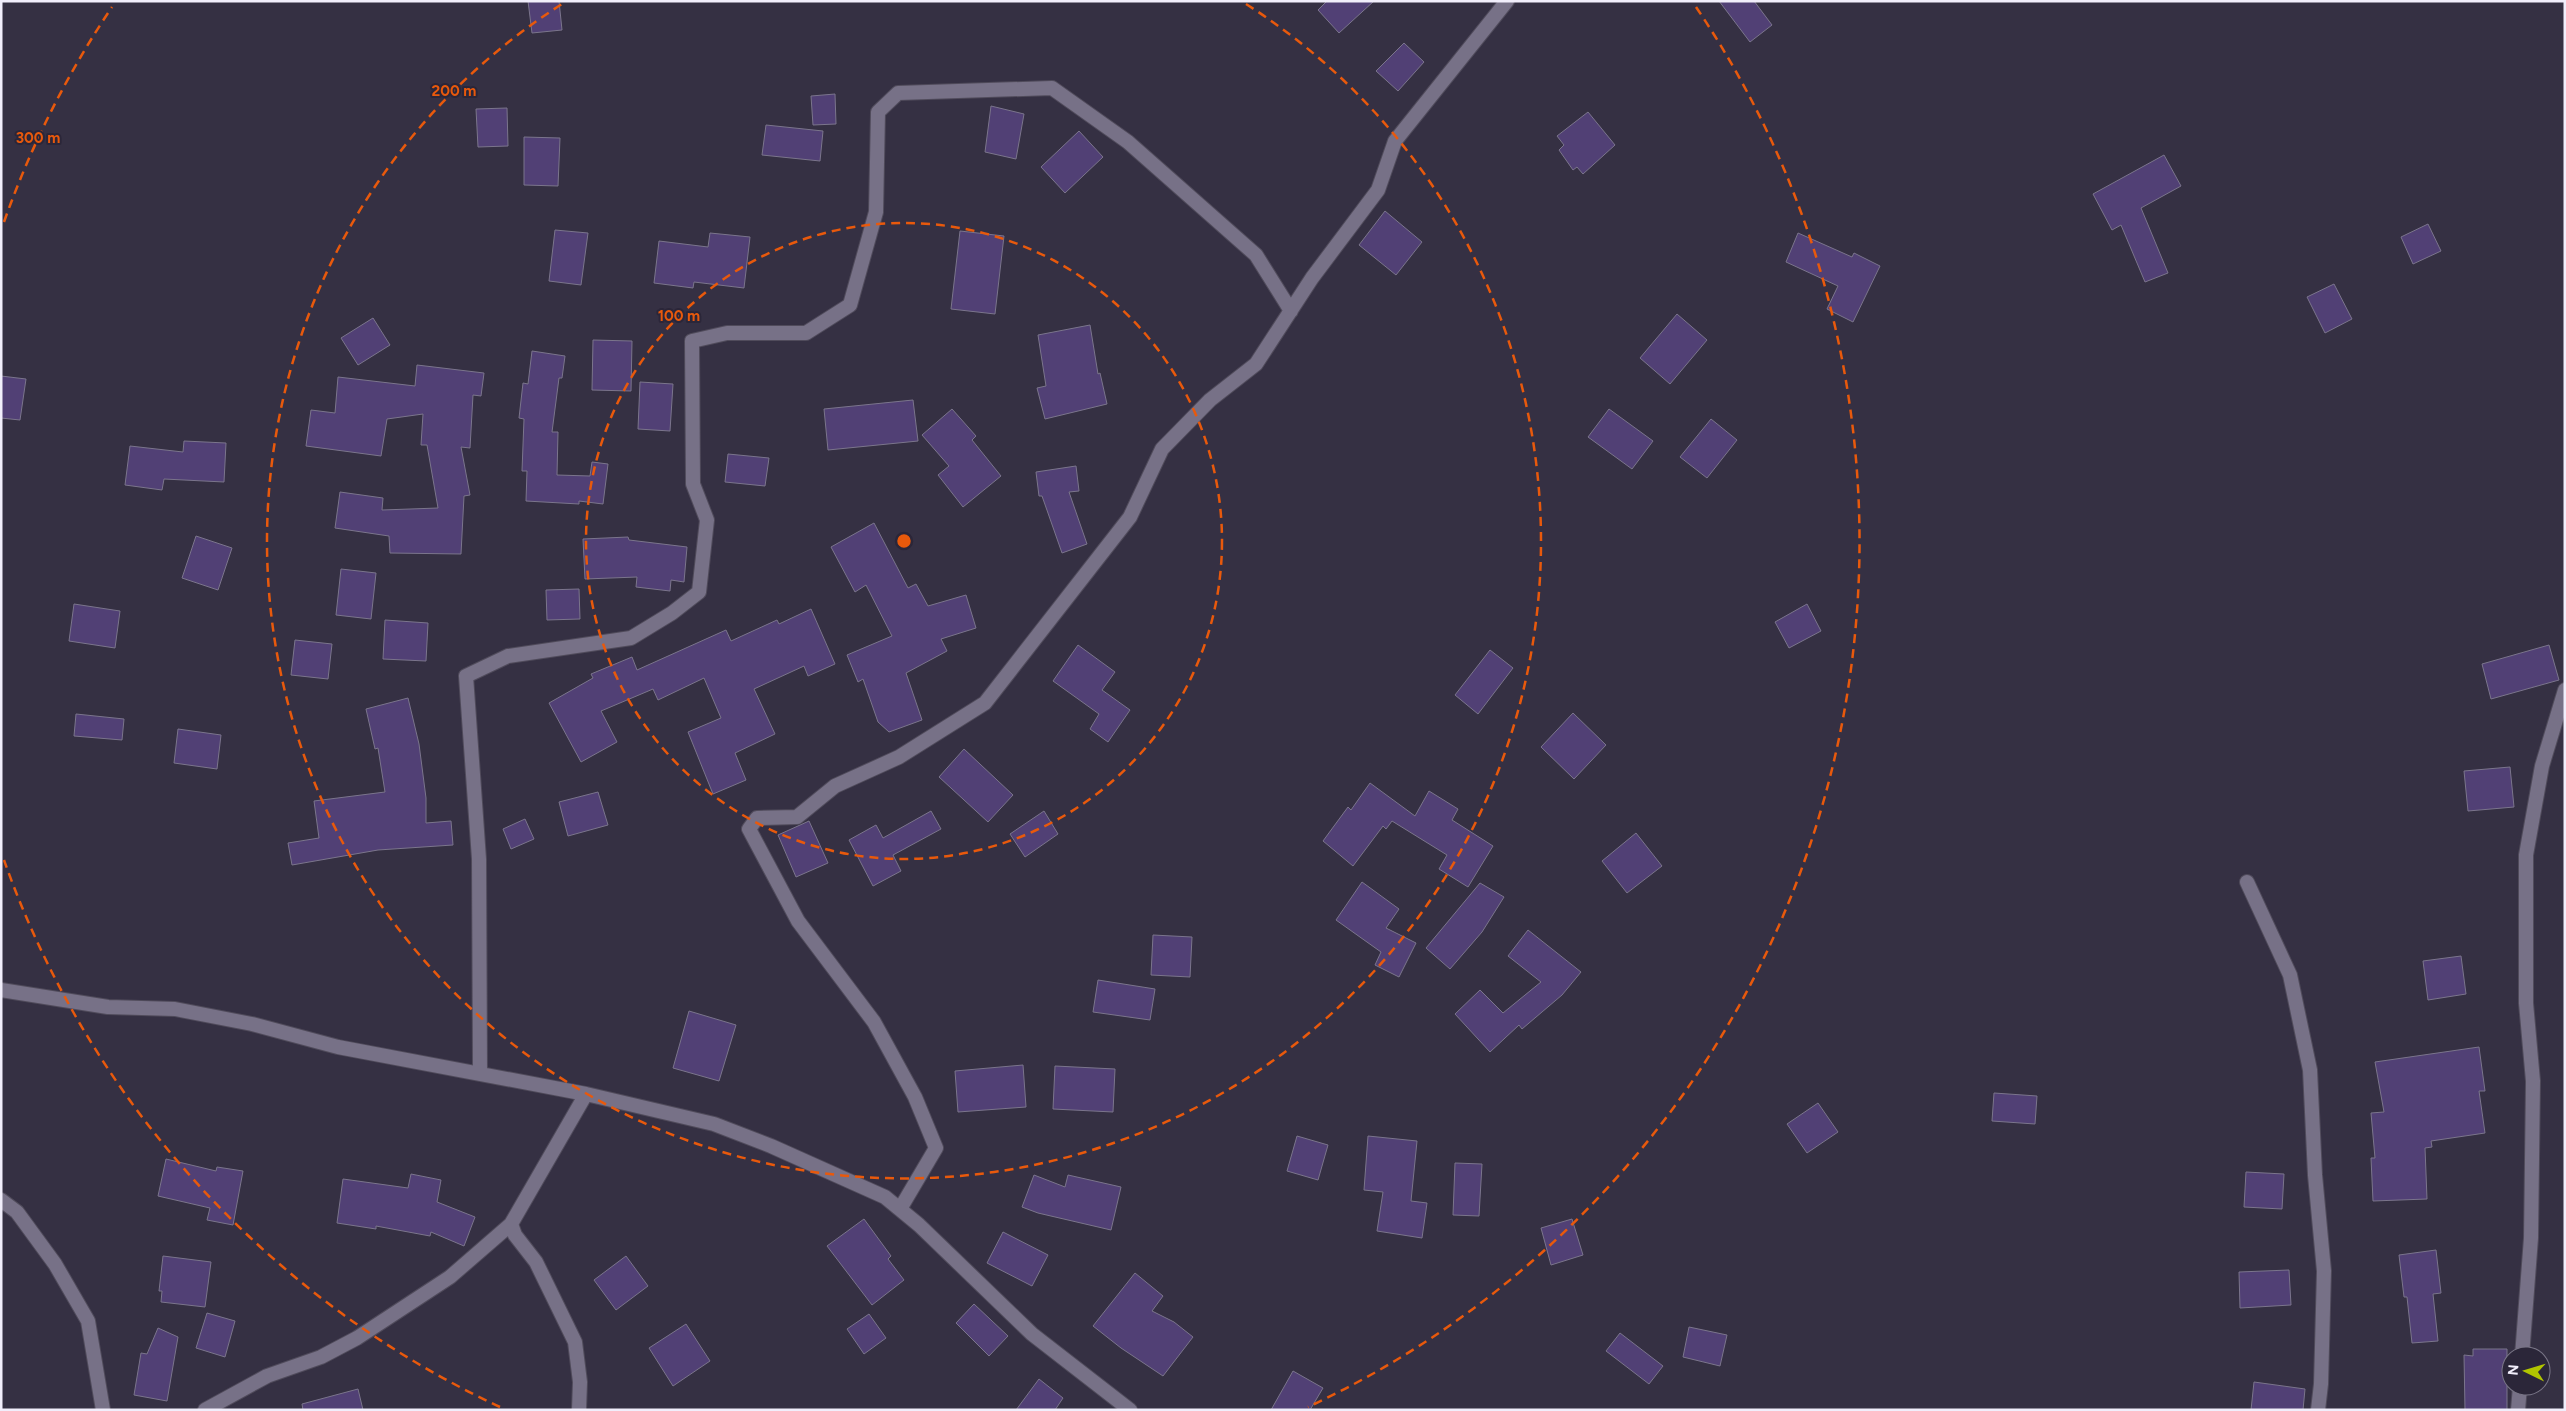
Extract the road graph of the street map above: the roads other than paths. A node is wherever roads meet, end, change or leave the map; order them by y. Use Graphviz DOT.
graph roads {
  1 [pos="1508,1"];
  2 [pos="1290,311"];
  3 [pos="2565,690"];
  4 [pos="2247,882"];
  5 [pos="1,990"];
  6 [pos="480,1072"];
  7 [pos="586,1094"];
  8 [pos="1,1200"];
  9 [pos="900,1209"];
  10 [pos="511,1224"];
  11 [pos="2523,1346"];
  12 [pos="2519,1396"];
  13 [pos="103,1410"];
  14 [pos="205,1410"];
  15 [pos="578,1410"];
  16 [pos="1130,1410"];
  17 [pos="2318,1410"];
  18 [pos="2518,1410"];
  1 -- 2 [label="street"];
  2 -- 6 [label="street"];
  2 -- 9 [label="street"];
  3 -- 11 [label="street"];
  4 -- 17 [label="street"];
  5 -- 6 [label="street"];
  6 -- 7 [label="street"];
  7 -- 9 [label="street"];
  7 -- 10 [label="street"];
  8 -- 13 [label="street"];
  9 -- 16 [label="street"];
  10 -- 14 [label="street"];
  10 -- 15 [label="street"];
  12 -- 18 [label="street"];
}
